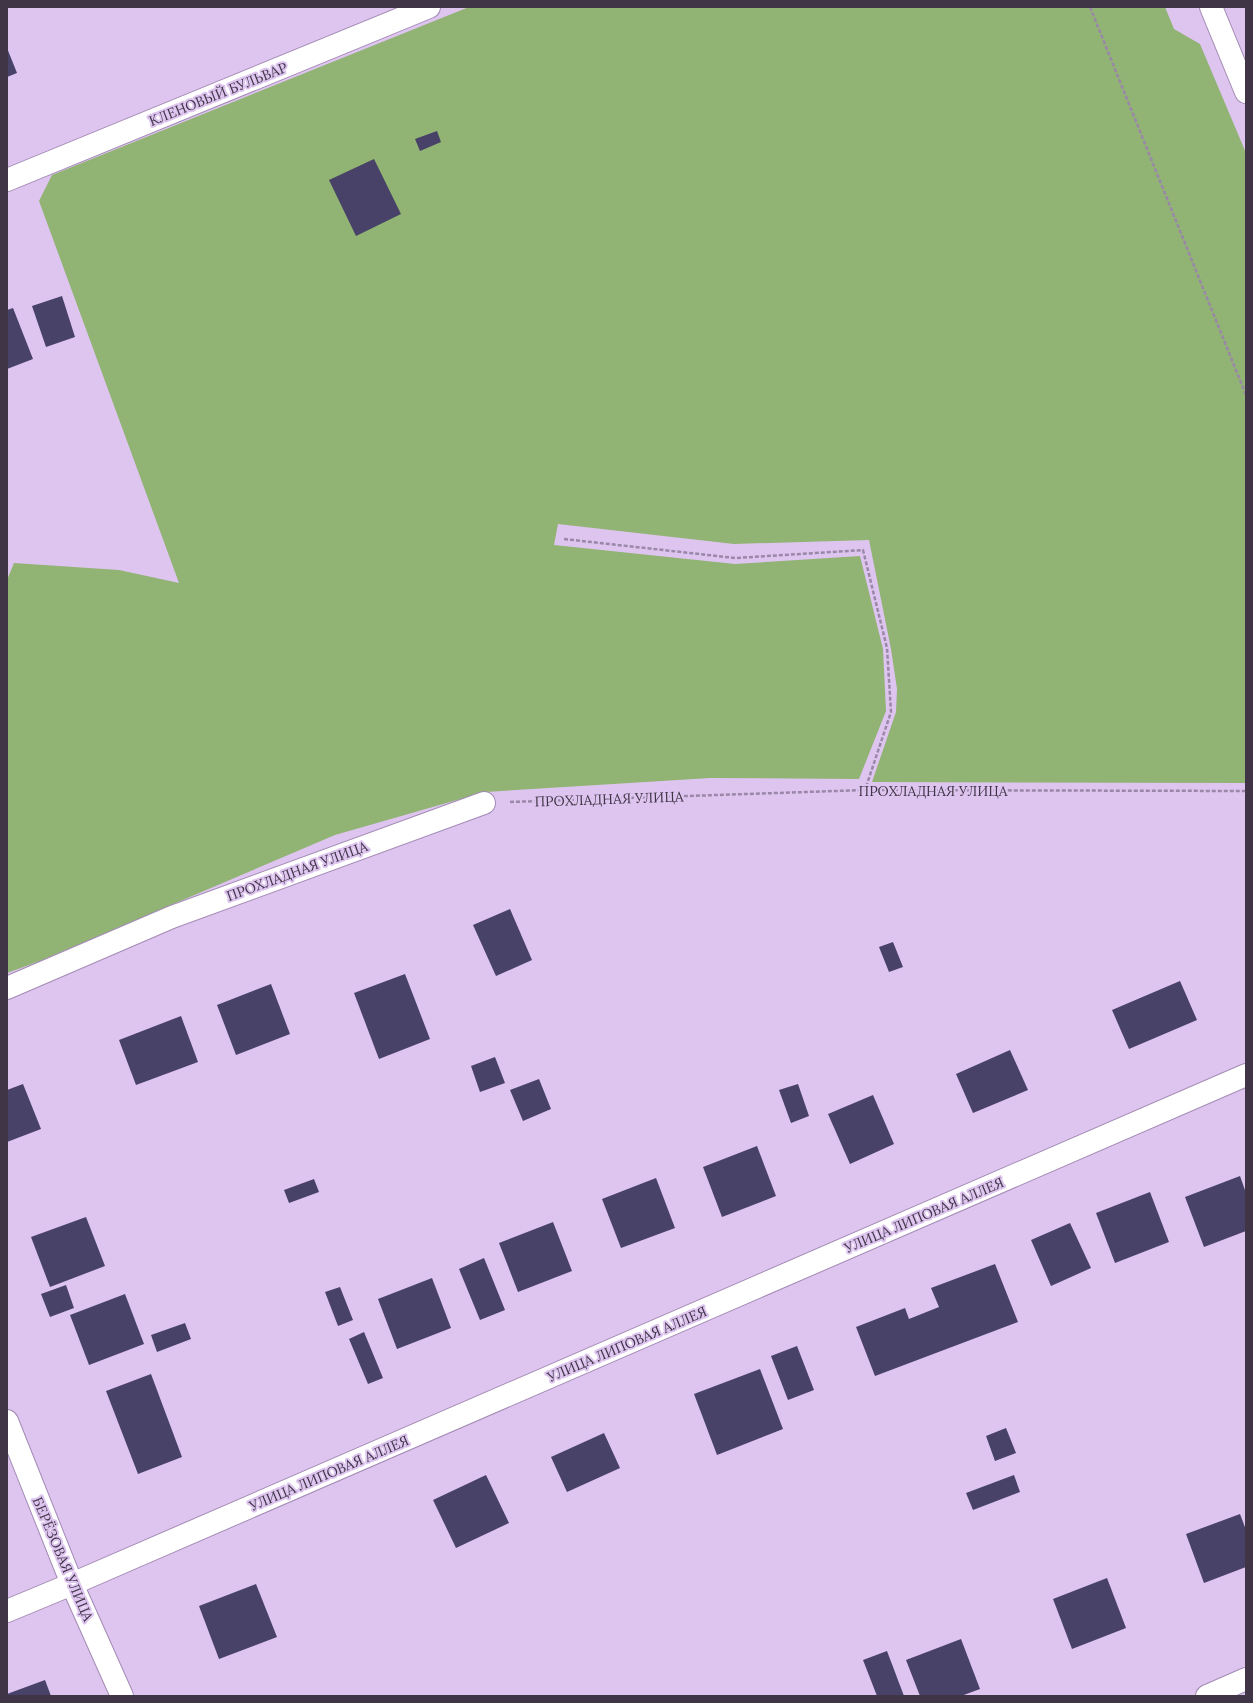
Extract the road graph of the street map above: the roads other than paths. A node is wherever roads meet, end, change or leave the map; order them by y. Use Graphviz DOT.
graph roads {
  1 [pos="1211,7"];
  2 [pos="421,9"];
  3 [pos="1246,92"];
  4 [pos="7,180"];
  5 [pos="484,803"];
  6 [pos="7,988"];
  7 [pos="1246,1075"];
  8 [pos="7,1421"];
  9 [pos="72,1584"];
  10 [pos="7,1611"];
  11 [pos="1246,1679"];
  12 [pos="122,1696"];
  13 [pos="1207,1696"];
  1 -- 3 [label="street"];
  2 -- 4 [label="street, КЛЕНОВЫЙ БУЛЬВАР"];
  5 -- 6 [label="street, ПРОХЛАДНАЯ УЛИЦА"];
  7 -- 9 [label="street, УЛИЦА ЛИПОВАЯ АЛЛЕЯ"];
  8 -- 9 [label="street, БЕРЁЗОВАЯ УЛИЦА"];
  9 -- 10 [label="street, УЛИЦА ЛИПОВАЯ АЛЛЕЯ"];
  9 -- 12 [label="street, БЕРЁЗОВАЯ УЛИЦА"];
  11 -- 13 [label="street"];
}
